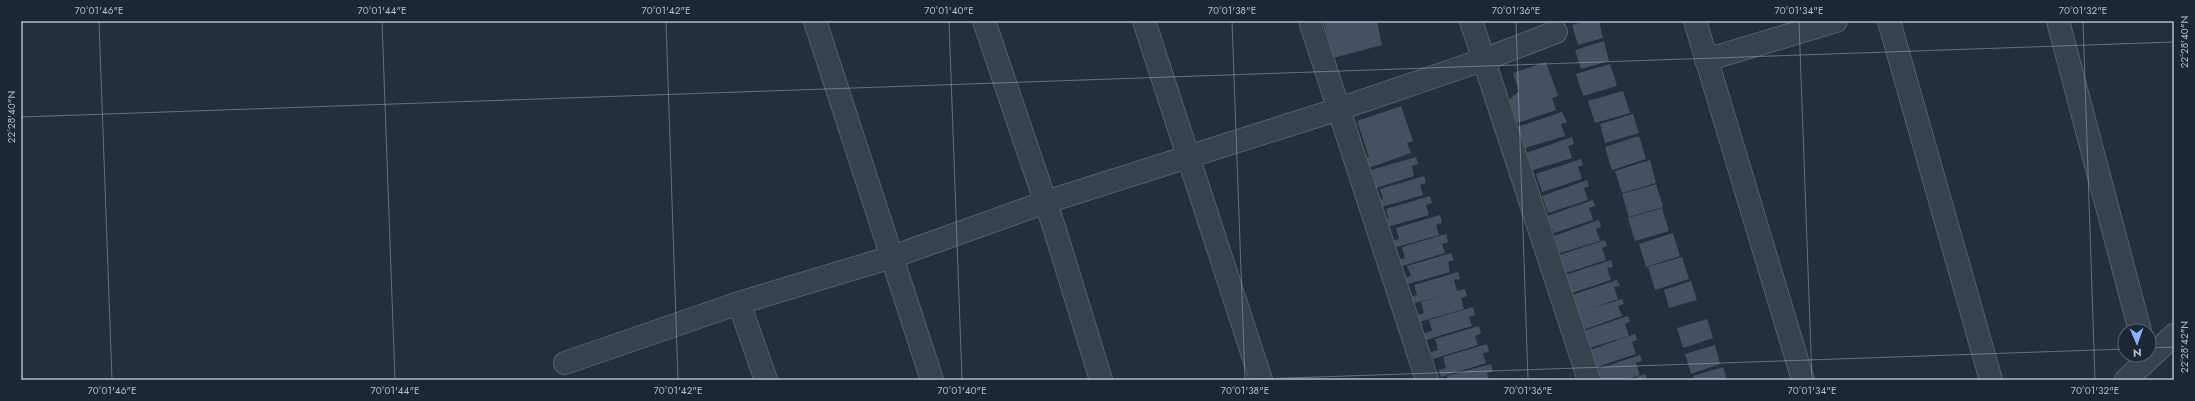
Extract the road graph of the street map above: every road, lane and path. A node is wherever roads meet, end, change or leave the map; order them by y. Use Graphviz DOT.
graph roads {
  1 [pos="815,21"];
  2 [pos="984,21"];
  3 [pos="1144,21"];
  4 [pos="1310,21"];
  5 [pos="1471,21"];
  6 [pos="1695,21"];
  7 [pos="1836,21"];
  8 [pos="1889,21"];
  9 [pos="2058,21"];
  10 [pos="1556,32"];
  11 [pos="1483,60"];
  12 [pos="1706,60"];
  13 [pos="1339,109"];
  14 [pos="1188,158"];
  15 [pos="1046,202"];
  16 [pos="892,257"];
  17 [pos="739,303"];
  18 [pos="2138,323"];
  19 [pos="2174,335"];
  20 [pos="2157,349"];
  21 [pos="565,363"];
  22 [pos="2142,363"];
  23 [pos="766,380"];
  24 [pos="932,380"];
  25 [pos="1101,380"];
  26 [pos="1261,380"];
  27 [pos="1427,380"];
  28 [pos="1589,380"];
  29 [pos="1803,380"];
  30 [pos="1991,380"];
  31 [pos="2126,380"];
  1 -- 16 [label="street"];
  2 -- 15 [label="street"];
  3 -- 14 [label="street"];
  4 -- 13 [label="street"];
  5 -- 11 [label="street"];
  6 -- 12 [label="street"];
  7 -- 12 [label="street"];
  8 -- 30 [label="street"];
  9 -- 18 [label="street"];
  10 -- 11 [label="street"];
  11 -- 13 [label="street"];
  11 -- 28 [label="street"];
  12 -- 29 [label="street"];
  13 -- 14 [label="street"];
  13 -- 27 [label="street"];
  14 -- 15 [label="street"];
  14 -- 26 [label="street"];
  15 -- 16 [label="street"];
  15 -- 25 [label="street"];
  16 -- 17 [label="street"];
  16 -- 24 [label="street"];
  17 -- 21 [label="street"];
  17 -- 23 [label="street"];
  19 -- 20 [label="street"];
  22 -- 31 [label="street"];
}
